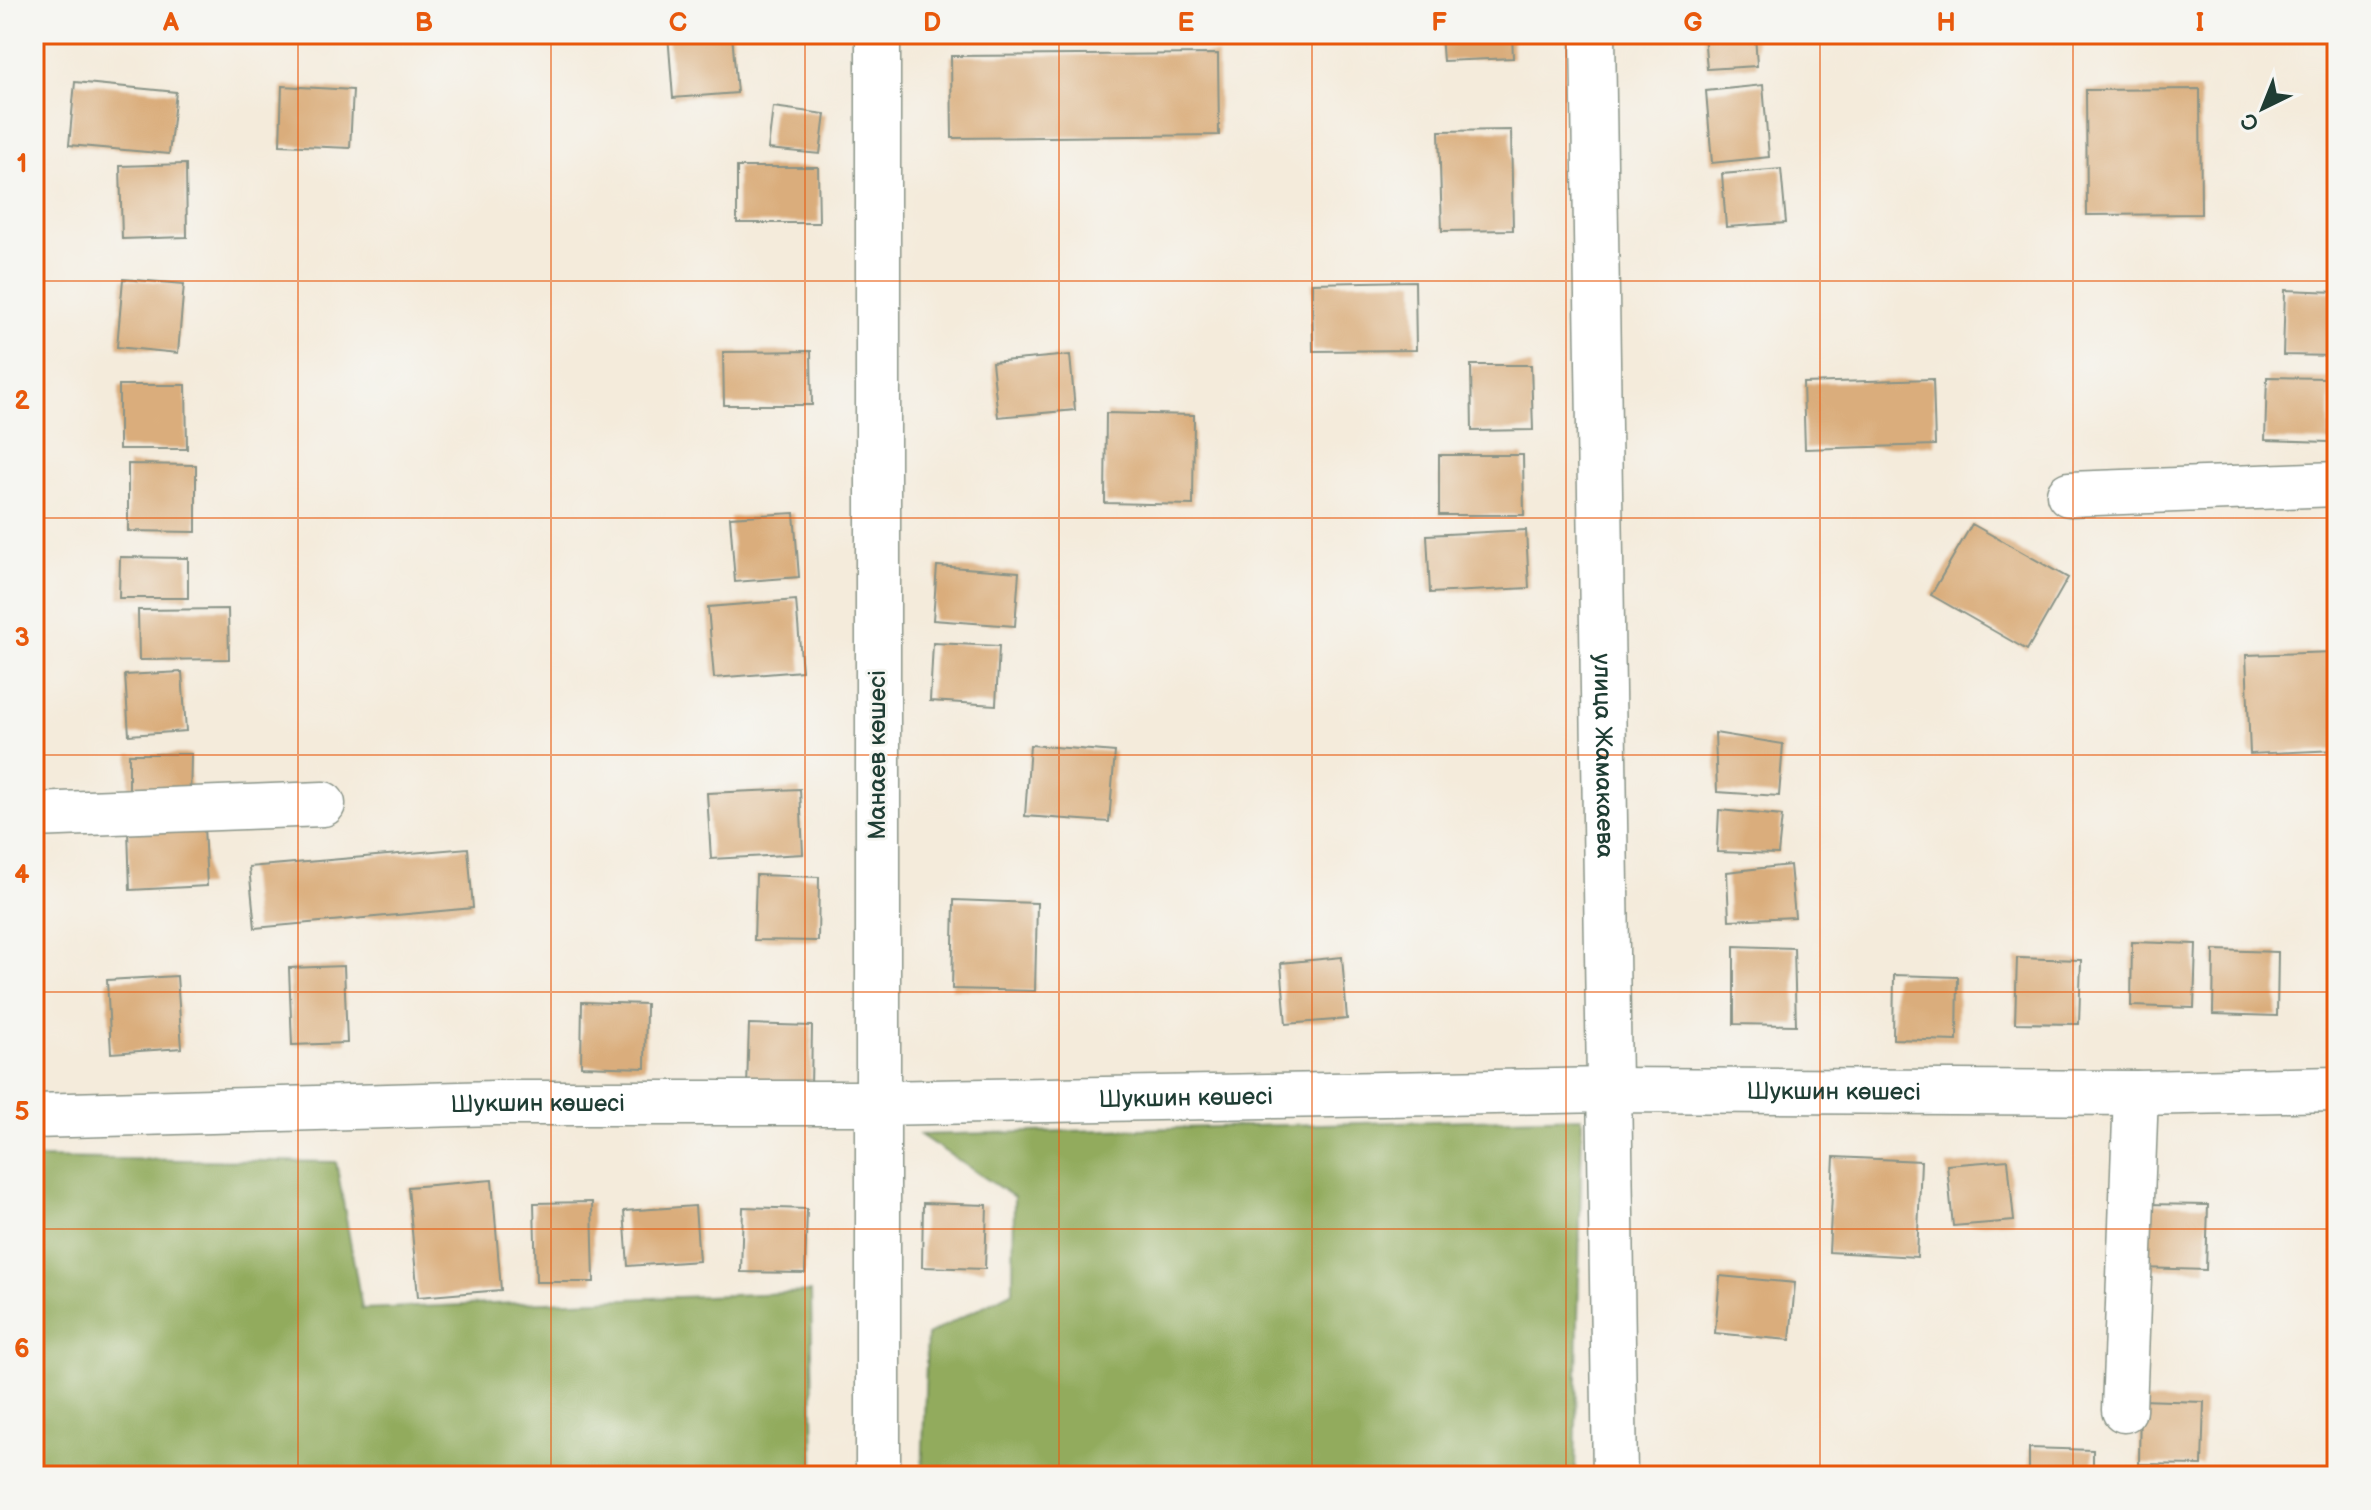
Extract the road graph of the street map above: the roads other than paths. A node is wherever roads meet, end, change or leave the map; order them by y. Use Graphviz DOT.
graph roads {
  1 [pos="878,34"];
  2 [pos="1593,34"];
  3 [pos="2337,484"];
  4 [pos="2069,494"];
  5 [pos="323,804"];
  6 [pos="34,815"];
  7 [pos="2337,1089"];
  8 [pos="1608,1090"];
  9 [pos="2136,1093"];
  10 [pos="876,1103"];
  11 [pos="34,1116"];
  12 [pos="2124,1410"];
  13 [pos="878,1476"];
  14 [pos="1615,1476"];
  1 -- 10 [label="street, Манаев көшесі"];
  2 -- 8 [label="street, улица Жамакаева"];
  3 -- 4 [label="street"];
  5 -- 6 [label="street"];
  7 -- 9 [label="street, Шукшин көшесі"];
  8 -- 9 [label="street, Шукшин көшесі"];
  8 -- 10 [label="street, Шукшин көшесі"];
  8 -- 14 [label="street, улица Жамакаева"];
  9 -- 12 [label="street"];
  10 -- 11 [label="street, Шукшин көшесі"];
  10 -- 13 [label="street, Манаев көшесі"];
}
